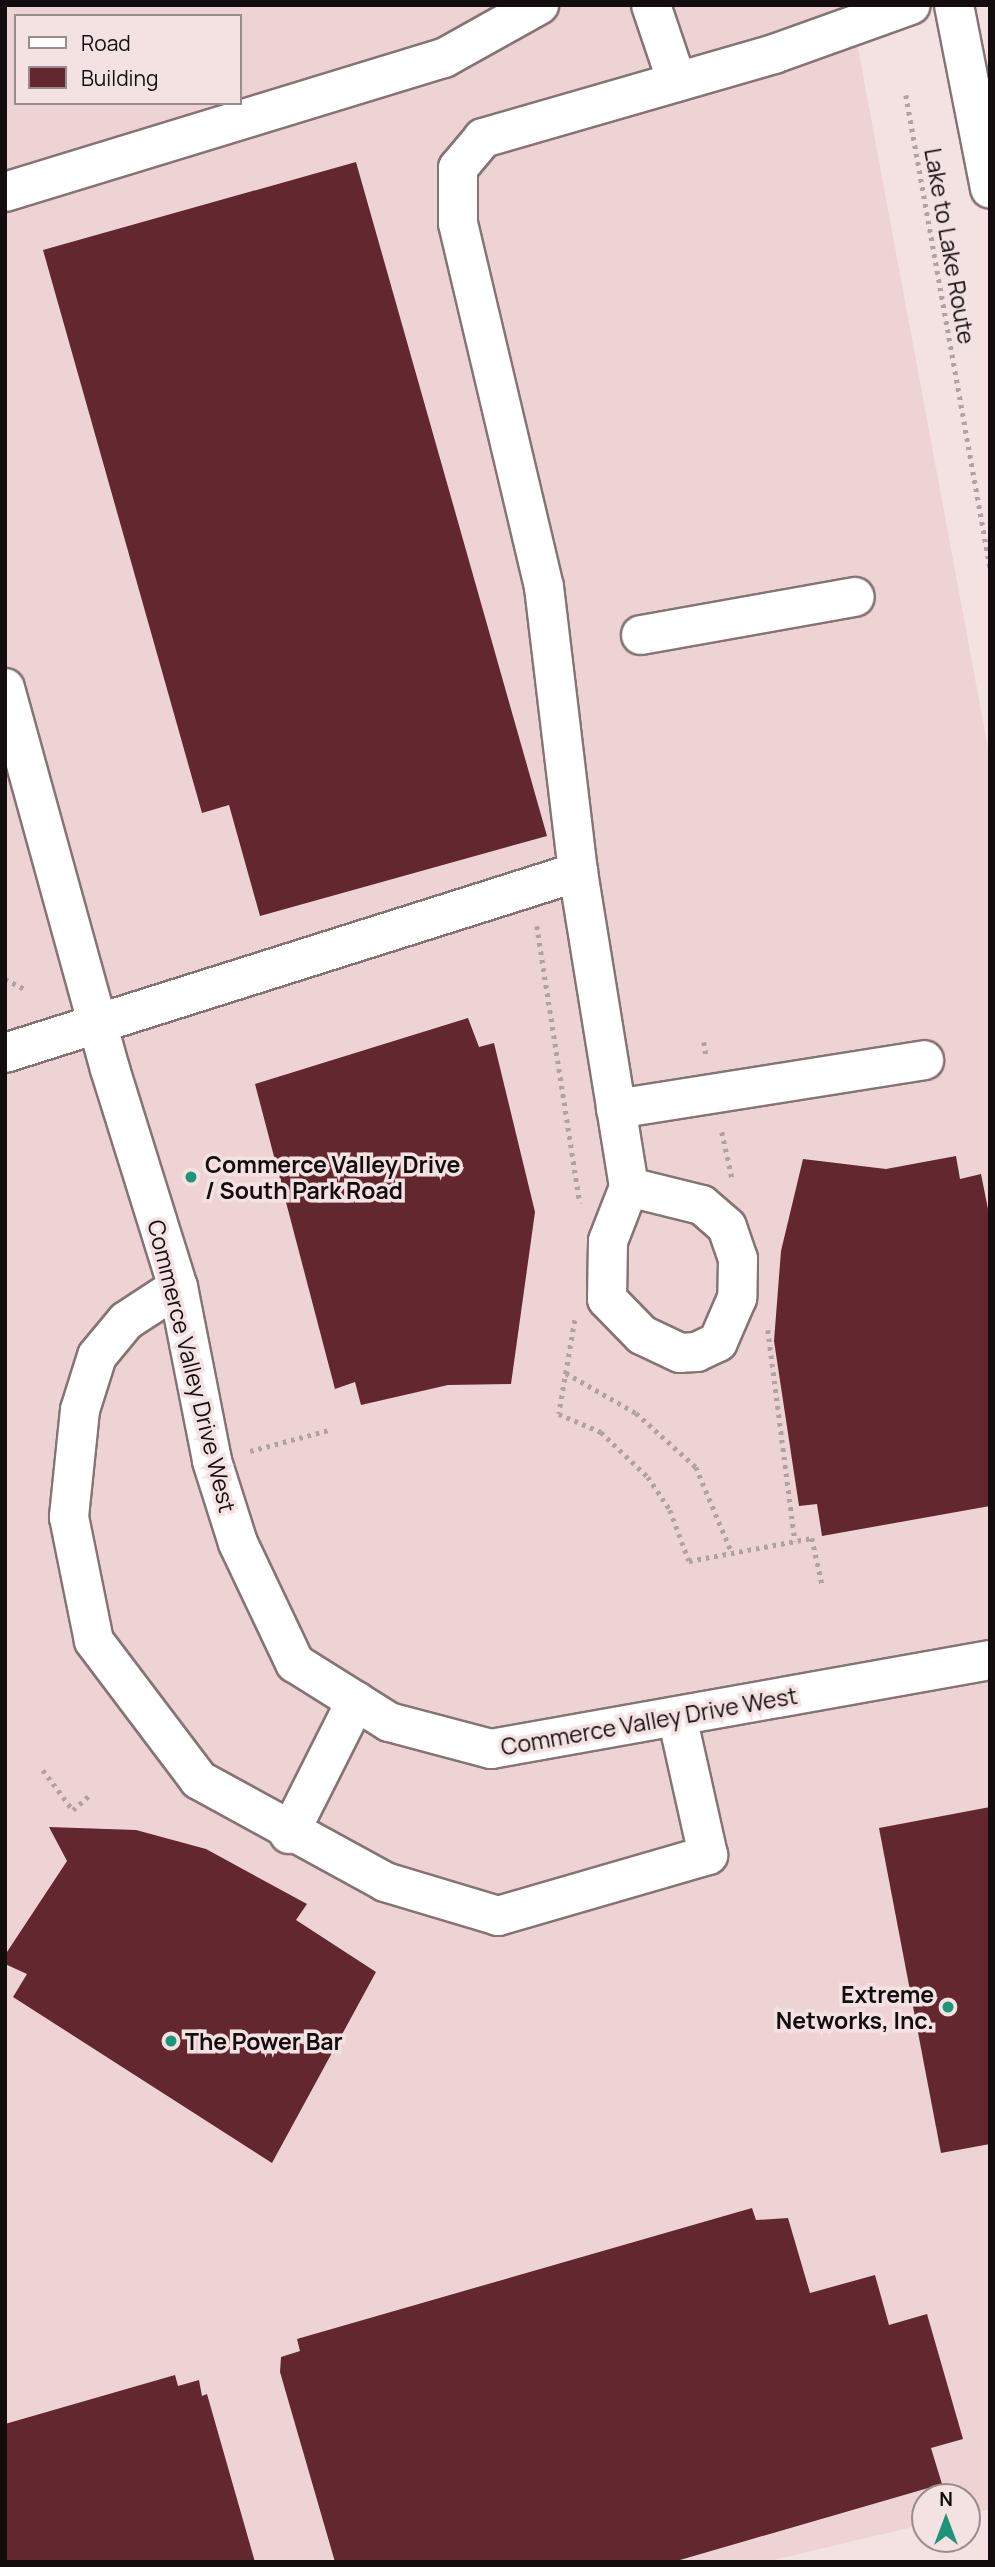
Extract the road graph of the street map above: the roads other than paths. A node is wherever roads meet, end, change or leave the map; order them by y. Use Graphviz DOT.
graph roads {
  1 [pos="539,5"];
  2 [pos="651,5"];
  3 [pos="911,5"];
  4 [pos="954,5"];
  5 [pos="677,82"];
  6 [pos="990,189"];
  7 [pos="5,192"];
  8 [pos="855,597"];
  9 [pos="640,635"];
  10 [pos="5,688"];
  11 [pos="578,872"];
  12 [pos="98,1024"];
  13 [pos="5,1052"];
  14 [pos="923,1060"];
  15 [pos="616,1109"];
  16 [pos="629,1187"];
  17 [pos="178,1287"];
  18 [pos="990,1660"];
  19 [pos="356,1702"];
  20 [pos="677,1716"];
  21 [pos="289,1834"];
  1 -- 7 [label="street"];
  2 -- 5 [label="street"];
  3 -- 5 [label="street"];
  4 -- 6 [label="street"];
  5 -- 11 [label="street"];
  8 -- 9 [label="street"];
  10 -- 12 [label="street, Commerce Valley Drive West"];
  11 -- 12 [label="street"];
  11 -- 15 [label="street"];
  12 -- 13 [label="street"];
  12 -- 17 [label="street, Commerce Valley Drive West"];
  14 -- 15 [label="street"];
  15 -- 16 [label="street"];
  17 -- 19 [label="street, Commerce Valley Drive West"];
  17 -- 21 [label="street"];
  18 -- 20 [label="street, Commerce Valley Drive West"];
  19 -- 20 [label="street, Commerce Valley Drive West"];
  19 -- 21 [label="street"];
  20 -- 21 [label="street"];
}
